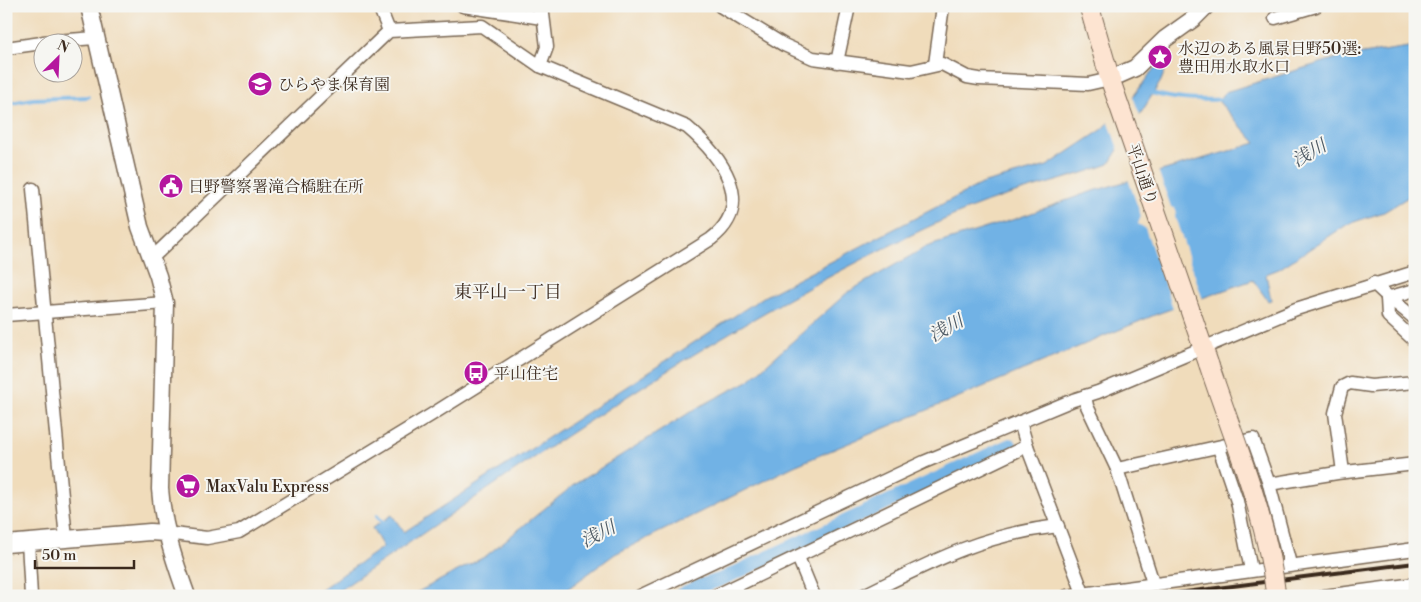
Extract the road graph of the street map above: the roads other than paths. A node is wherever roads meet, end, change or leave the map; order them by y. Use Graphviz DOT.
graph roads {
  1 [pos="89,6"];
  2 [pos="380,6"];
  3 [pos="463,6"];
  4 [pos="720,6"];
  5 [pos="849,6"];
  6 [pos="943,6"];
  7 [pos="1089,6"];
  8 [pos="1206,6"];
  9 [pos="1316,6"];
  10 [pos="542,12"];
  11 [pos="1275,18"];
  12 [pos="389,31"];
  13 [pos="95,38"];
  14 [pos="82,39"];
  15 [pos="32,44"];
  16 [pos="6,48"];
  17 [pos="837,62"];
  18 [pos="936,64"];
  19 [pos="540,66"];
  20 [pos="1113,88"];
  21 [pos="33,189"];
  22 [pos="152,258"];
  23 [pos="1415,272"];
  24 [pos="1374,283"];
  25 [pos="1415,290"];
  26 [pos="1387,298"];
  27 [pos="165,303"];
  28 [pos="45,312"];
  29 [pos="6,315"];
  30 [pos="1415,319"];
  31 [pos="1415,341"];
  32 [pos="1204,352"];
  33 [pos="1415,382"];
  34 [pos="1085,396"];
  35 [pos="1020,422"];
  36 [pos="1027,446"];
  37 [pos="1219,448"];
  38 [pos="1415,464"];
  39 [pos="1117,469"];
  40 [pos="1343,472"];
  41 [pos="1269,484"];
  42 [pos="1058,526"];
  43 [pos="165,533"];
  44 [pos="66,539"];
  45 [pos="28,542"];
  46 [pos="6,544"];
  47 [pos="1415,549"];
  48 [pos="798,557"];
  49 [pos="1290,564"];
  50 [pos="1251,570"];
  51 [pos="1152,583"];
  52 [pos="1415,584"];
  53 [pos="1083,593"];
  54 [pos="31,596"];
  55 [pos="121,596"];
  56 [pos="125,596"];
  57 [pos="186,596"];
  58 [pos="640,596"];
  59 [pos="715,596"];
  60 [pos="814,596"];
  61 [pos="862,596"];
  62 [pos="1067,596"];
  63 [pos="1276,596"];
  64 [pos="1324,596"];
  1 -- 13 [label="street"];
  2 -- 12 [label="street"];
  3 -- 10 [label="street"];
  4 -- 17 [label="street"];
  5 -- 17 [label="street"];
  6 -- 18 [label="street"];
  7 -- 20 [label="main road, 平山通り"];
  8 -- 20 [label="street"];
  9 -- 11 [label="street"];
  10 -- 19 [label="street"];
  12 -- 19 [label="street"];
  12 -- 22 [label="street"];
  13 -- 14 [label="street"];
  13 -- 22 [label="street"];
  15 -- 16 [label="street"];
  17 -- 18 [label="street"];
  18 -- 20 [label="street"];
  19 -- 43 [label="street"];
  20 -- 32 [label="main road, 平山通り"];
  21 -- 28 [label="street"];
  22 -- 27 [label="street"];
  23 -- 24 [label="street"];
  24 -- 26 [label="street"];
  24 -- 32 [label="street"];
  25 -- 26 [label="street"];
  26 -- 30 [label="street"];
  26 -- 31 [label="street"];
  27 -- 28 [label="street"];
  27 -- 43 [label="street"];
  28 -- 29 [label="street"];
  28 -- 44 [label="street"];
  32 -- 34 [label="street"];
  32 -- 63 [label="main road, 平山通り, bridge"];
  33 -- 40 [label="street"];
  34 -- 35 [label="street"];
  34 -- 39 [label="street"];
  35 -- 36 [label="street"];
  35 -- 58 [label="street"];
  36 -- 42 [label="street"];
  36 -- 48 [label="street"];
  37 -- 39 [label="street"];
  37 -- 41 [label="street"];
  37 -- 50 [label="street"];
  38 -- 40 [label="street"];
  39 -- 51 [label="street"];
  40 -- 41 [label="street"];
  41 -- 49 [label="street"];
  42 -- 53 [label="street"];
  42 -- 61 [label="street"];
  43 -- 44 [label="street"];
  43 -- 57 [label="street"];
  44 -- 45 [label="street"];
  45 -- 46 [label="street"];
  45 -- 54 [label="street"];
  47 -- 49 [label="street"];
  48 -- 59 [label="street"];
  48 -- 60 [label="street"];
  49 -- 50 [label="street"];
  50 -- 51 [label="street"];
  51 -- 53 [label="street"];
  52 -- 64 [label="street"];
  53 -- 62 [label="street"];
  55 -- 56 [label="street"];
}
